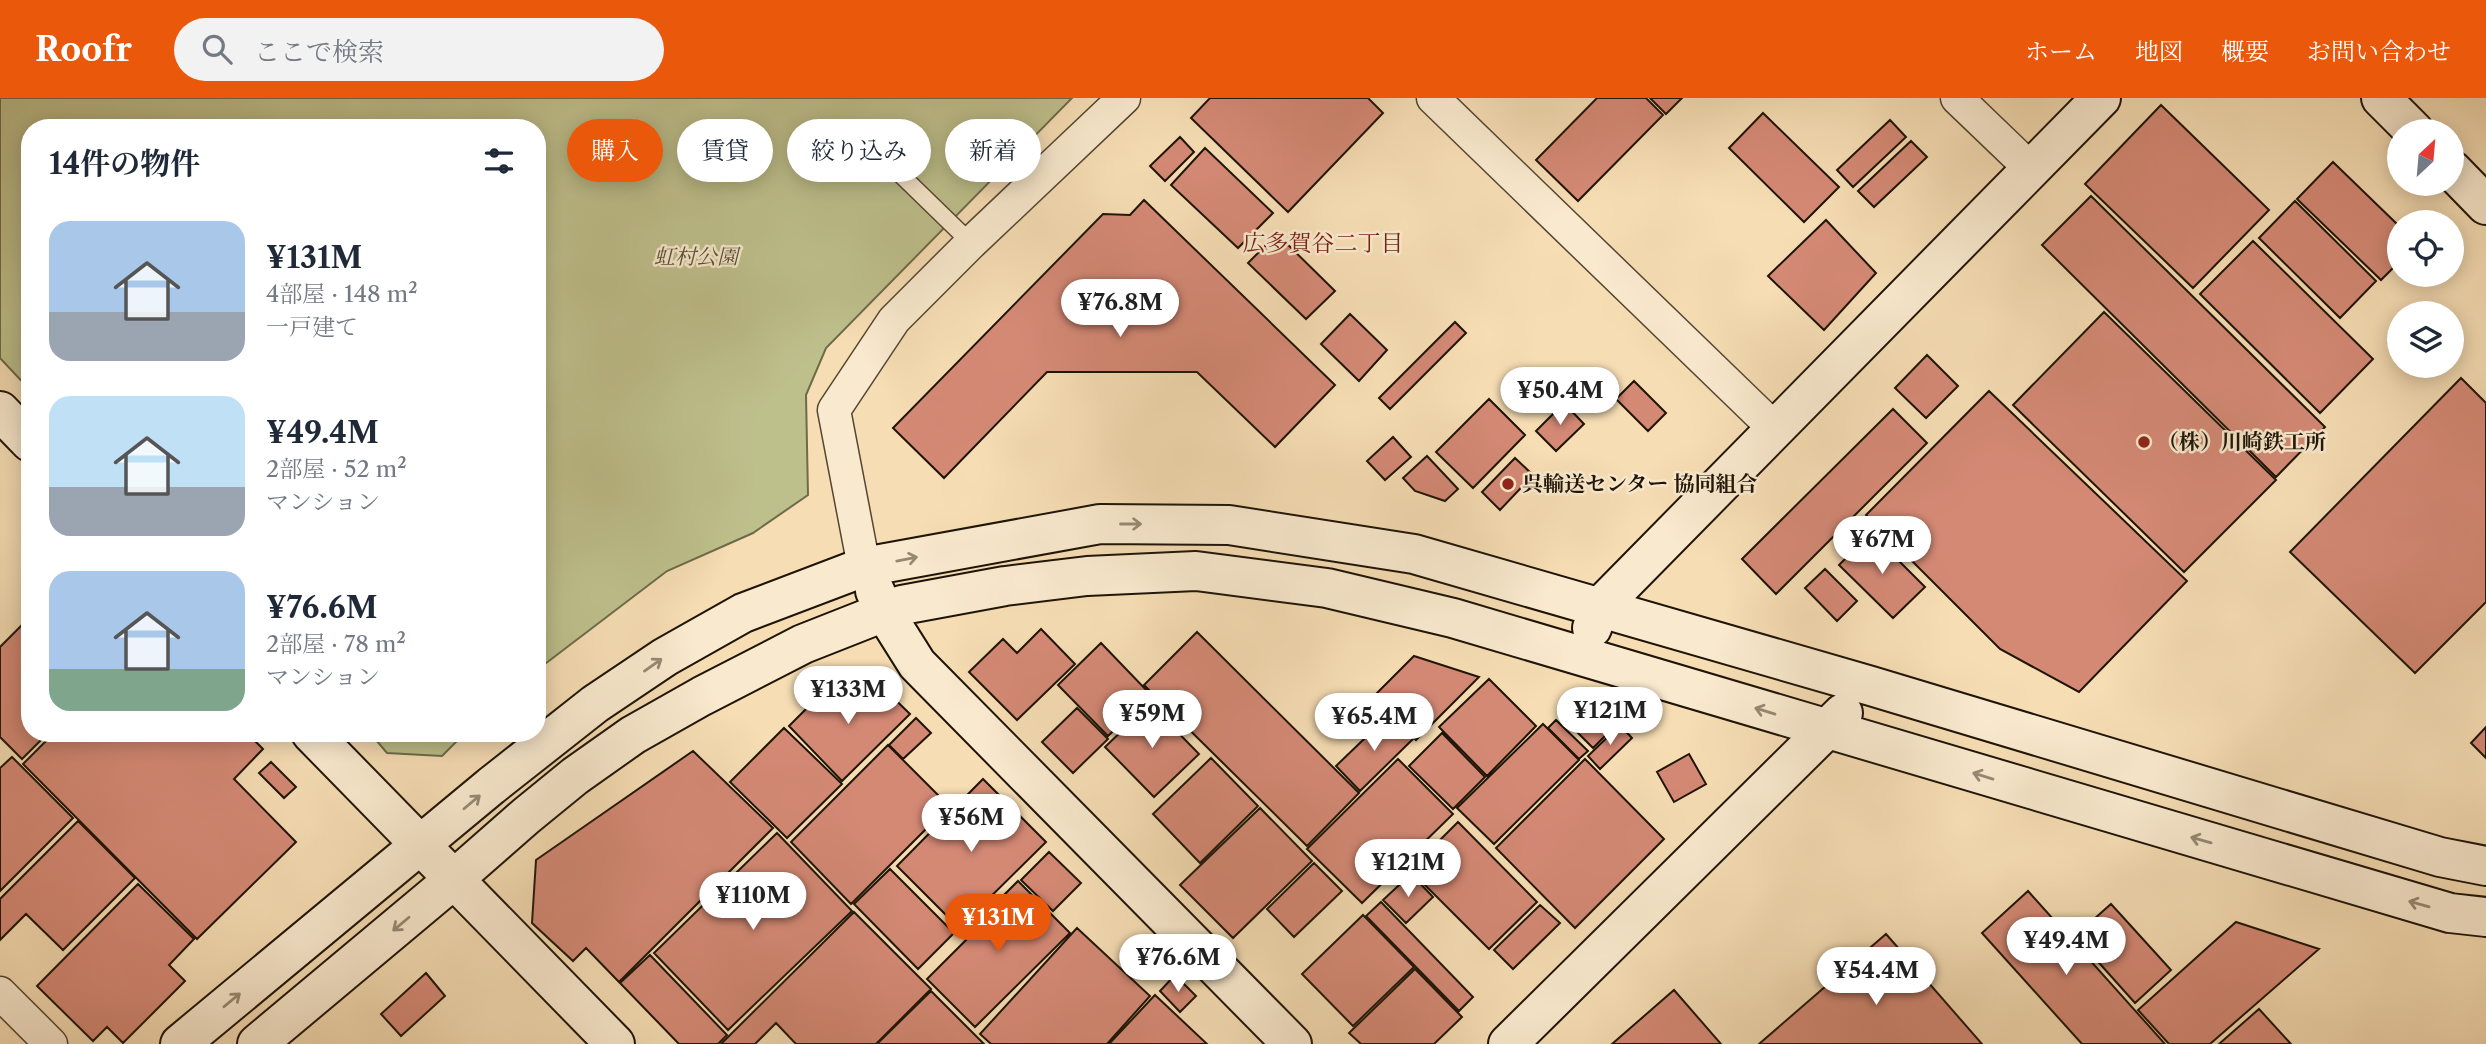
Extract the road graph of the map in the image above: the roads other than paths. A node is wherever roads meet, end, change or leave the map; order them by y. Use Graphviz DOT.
graph roads {
  1 [pos="1124,98"];
  2 [pos="1433,98"];
  3 [pos="1957,98"];
  4 [pos="2101,98"];
  5 [pos="2382,98"];
  6 [pos="2402,119"];
  7 [pos="2031,169"];
  8 [pos="908,182"];
  9 [pos="2464,182"];
  10 [pos="2486,205"];
  11 [pos="971,243"];
  12 [pos="0,411"];
  13 [pos="1775,429"];
  14 [pos="21,433"];
  15 [pos="864,567"];
  16 [pos="1599,608"];
  17 [pos="886,613"];
  18 [pos="1581,656"];
  19 [pos="1871,686"];
  20 [pos="1826,729"];
  21 [pos="320,742"];
  22 [pos="419,846"];
  23 [pos="2486,866"];
  24 [pos="453,880"];
  25 [pos="2486,917"];
  26 [pos="0,993"];
  27 [pos="51,1044"];
  28 [pos="180,1044"];
  29 [pos="257,1044"];
  30 [pos="615,1044"];
  31 [pos="1292,1044"];
  32 [pos="1508,1044"];
  1 -- 11 [label="street"];
  2 -- 13 [label="street"];
  3 -- 7 [label="street"];
  4 -- 7 [label="street"];
  5 -- 6 [label="street"];
  7 -- 13 [label="street"];
  8 -- 11 [label="lane"];
  9 -- 10 [label="street"];
  11 -- 15 [label="street"];
  12 -- 14 [label="street"];
  13 -- 16 [label="street"];
  15 -- 16 [label="street, one-way"];
  15 -- 17 [label="street"];
  22 -- 15 [label="street, one-way"];
  16 -- 18 [label="street"];
  16 -- 19 [label="street"];
  17 -- 18 [label="street"];
  17 -- 24 [label="street"];
  17 -- 31 [label="street"];
  20 -- 18 [label="street, one-way"];
  19 -- 20 [label="street"];
  19 -- 23 [label="street"];
  25 -- 20 [label="street, one-way"];
  20 -- 32 [label="street"];
  21 -- 22 [label="street"];
  22 -- 24 [label="street"];
  28 -- 22 [label="street, one-way"];
  24 -- 29 [label="street, one-way"];
  24 -- 30 [label="street"];
  26 -- 27 [label="street"];
}
